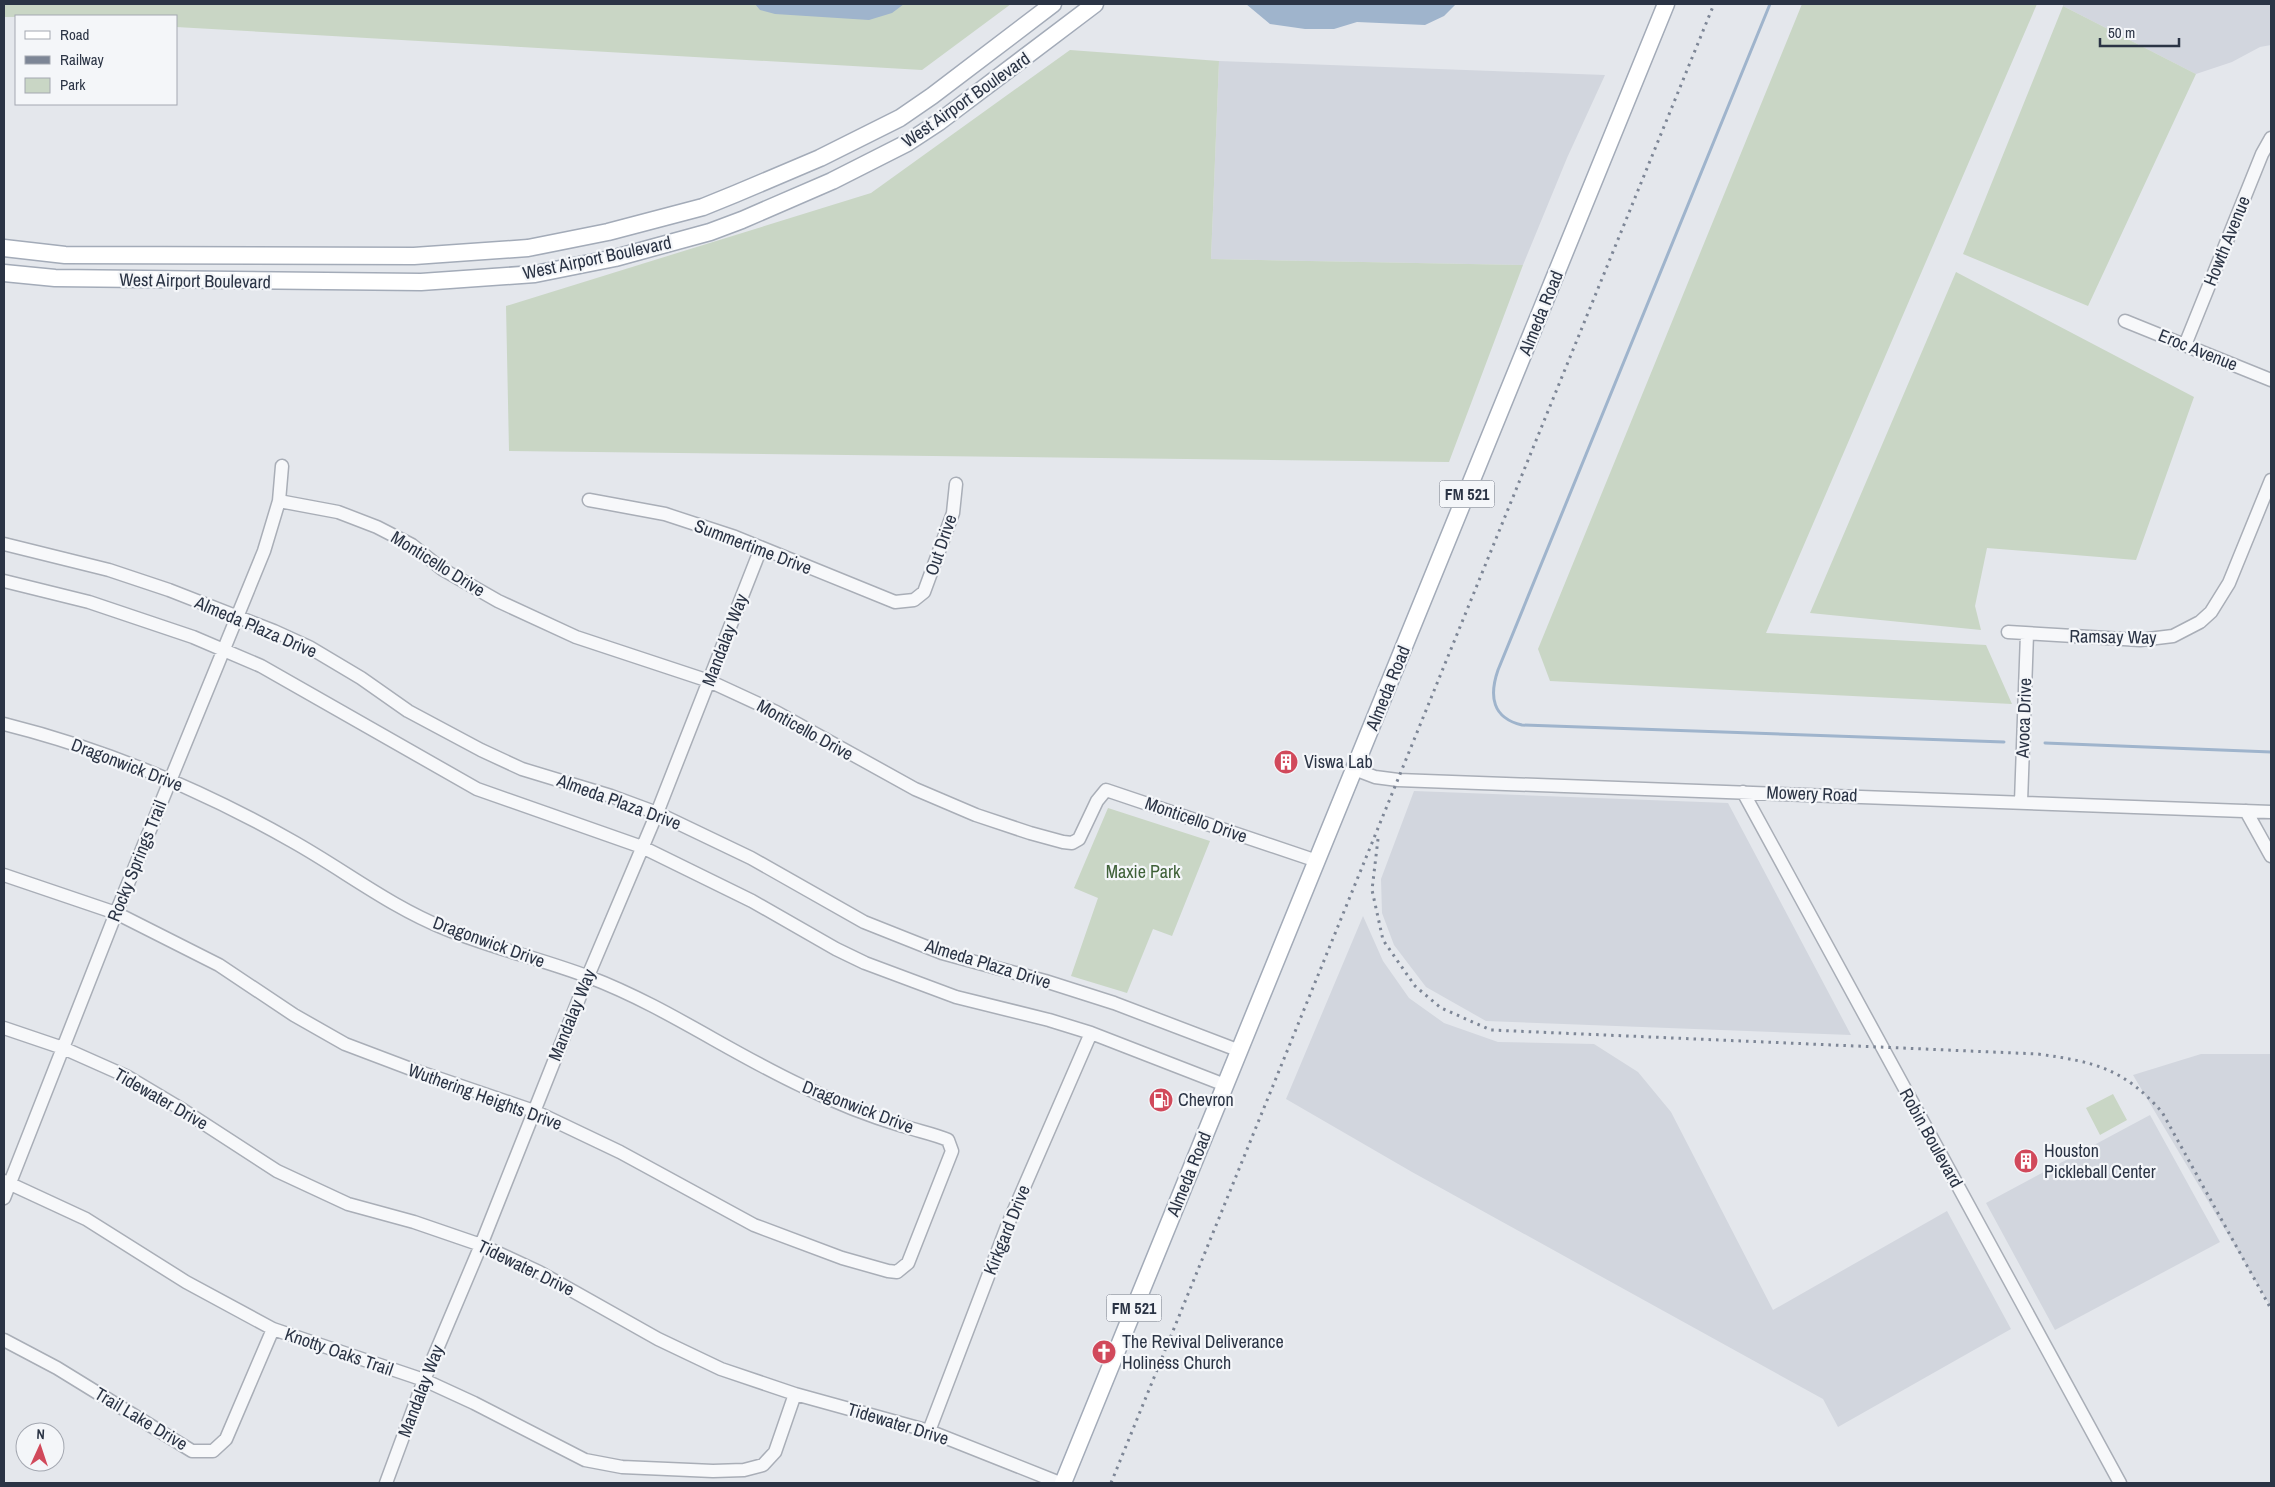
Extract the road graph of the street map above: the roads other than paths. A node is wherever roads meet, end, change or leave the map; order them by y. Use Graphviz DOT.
graph roads {
  1 [pos="1053,4"];
  2 [pos="1095,4"];
  3 [pos="1666,4"];
  4 [pos="1010,37"];
  5 [pos="1024,59"];
  6 [pos="2271,138"];
  7 [pos="820,158"];
  8 [pos="832,181"];
  9 [pos="608,232"];
  10 [pos="4,248"];
  11 [pos="225,256"];
  12 [pos="615,258"];
  13 [pos="4,273"];
  14 [pos="225,282"];
  15 [pos="2125,321"];
  16 [pos="2185,345"];
  17 [pos="2271,380"];
  18 [pos="282,466"];
  19 [pos="2271,480"];
  20 [pos="956,484"];
  21 [pos="590,500"];
  22 [pos="279,501"];
  23 [pos="4,544"];
  24 [pos="761,548"];
  25 [pos="4,581"];
  26 [pos="914,600"];
  27 [pos="237,615"];
  28 [pos="2008,632"];
  29 [pos="2027,634"];
  30 [pos="224,649"];
  31 [pos="708,681"];
  32 [pos="4,724"];
  33 [pos="1354,769"];
  34 [pos="170,781"];
  35 [pos="1743,792"];
  36 [pos="2021,802"];
  37 [pos="2246,811"];
  38 [pos="657,812"];
  39 [pos="2271,812"];
  40 [pos="642,847"];
  41 [pos="2271,856"];
  42 [pos="1317,860"];
  43 [pos="4,875"];
  44 [pos="116,913"];
  45 [pos="588,976"];
  46 [pos="4,1028"];
  47 [pos="1091,1033"];
  48 [pos="63,1048"];
  49 [pos="1240,1051"];
  50 [pos="1225,1085"];
  51 [pos="534,1111"];
  52 [pos="944,1172"];
  53 [pos="7,1182"];
  54 [pos="4,1198"];
  55 [pos="481,1245"];
  56 [pos="273,1330"];
  57 [pos="4,1340"];
  58 [pos="424,1380"];
  59 [pos="795,1394"];
  60 [pos="929,1431"];
  61 [pos="386,1483"];
  62 [pos="1061,1483"];
  63 [pos="2120,1483"];
  1 -- 4 [label="main road, West Airport Boulevard"];
  2 -- 5 [label="main road, West Airport Boulevard"];
  3 -- 33 [label="main road, Almeda Road / FM 521"];
  4 -- 5 [label="main road"];
  4 -- 7 [label="main road, West Airport Boulevard"];
  5 -- 8 [label="main road, West Airport Boulevard"];
  6 -- 16 [label="street, Howth Avenue"];
  7 -- 8 [label="main road"];
  7 -- 9 [label="main road, West Airport Boulevard"];
  8 -- 12 [label="main road, West Airport Boulevard"];
  9 -- 11 [label="main road, West Airport Boulevard"];
  9 -- 12 [label="main road"];
  10 -- 11 [label="main road, West Airport Boulevard"];
  11 -- 14 [label="main road"];
  12 -- 14 [label="main road, West Airport Boulevard"];
  13 -- 14 [label="main road, West Airport Boulevard"];
  15 -- 16 [label="street, Eroc Avenue"];
  16 -- 17 [label="street, Eroc Avenue"];
  18 -- 22 [label="street, Rocky Springs Trail"];
  19 -- 29 [label="street, Ramsay Way"];
  20 -- 26 [label="street, Out Drive"];
  21 -- 24 [label="street, Summertime Drive"];
  22 -- 27 [label="street, Rocky Springs Trail"];
  22 -- 31 [label="street, Monticello Drive"];
  23 -- 27 [label="street, Almeda Plaza Drive"];
  24 -- 26 [label="street, Summertime Drive"];
  24 -- 31 [label="street, Mandalay Way"];
  25 -- 30 [label="street, Almeda Plaza Drive"];
  27 -- 30 [label="street, Rocky Springs Trail"];
  27 -- 38 [label="street, Almeda Plaza Drive"];
  28 -- 29 [label="street, Ramsay Way"];
  29 -- 36 [label="street, Avoca Drive"];
  30 -- 34 [label="street, Rocky Springs Trail"];
  30 -- 40 [label="street, Almeda Plaza Drive"];
  31 -- 38 [label="street, Mandalay Way"];
  31 -- 42 [label="street, Monticello Drive"];
  32 -- 34 [label="street, Dragonwick Drive"];
  33 -- 35 [label="street, Mowery Road"];
  33 -- 42 [label="main road, Almeda Road / FM 521"];
  34 -- 44 [label="street, Rocky Springs Trail"];
  34 -- 45 [label="street, Dragonwick Drive"];
  35 -- 36 [label="street, Mowery Road"];
  35 -- 63 [label="street, Robin Boulevard"];
  36 -- 37 [label="street, Mowery Road"];
  37 -- 39 [label="street, Mowery Road"];
  37 -- 41 [label="street"];
  38 -- 40 [label="street, Mandalay Way"];
  38 -- 49 [label="street, Almeda Plaza Drive"];
  40 -- 45 [label="street, Mandalay Way"];
  40 -- 47 [label="street, Almeda Plaza Drive"];
  42 -- 49 [label="main road, Almeda Road / FM 521"];
  43 -- 44 [label="street, Wuthering Heights Drive"];
  44 -- 48 [label="street, Rocky Springs Trail"];
  44 -- 51 [label="street, Wuthering Heights Drive"];
  45 -- 51 [label="street, Mandalay Way"];
  45 -- 52 [label="street, Dragonwick Drive"];
  46 -- 48 [label="street, Tidewater Drive"];
  47 -- 50 [label="street, Almeda Plaza Drive"];
  47 -- 60 [label="street, Kirkgard Drive"];
  48 -- 53 [label="street, Rocky Springs Trail"];
  48 -- 55 [label="street, Tidewater Drive"];
  49 -- 50 [label="main road, Almeda Road / FM 521"];
  50 -- 62 [label="main road, Almeda Road / FM 521"];
  51 -- 52 [label="street, Wuthering Heights Drive"];
  51 -- 55 [label="street, Mandalay Way"];
  53 -- 54 [label="street, Rocky Springs Trail"];
  53 -- 56 [label="street, Knotty Oaks Trail"];
  55 -- 58 [label="street, Mandalay Way"];
  55 -- 59 [label="street, Tidewater Drive"];
  56 -- 57 [label="street, Trail Lake Drive"];
  56 -- 58 [label="street, Knotty Oaks Trail"];
  58 -- 59 [label="street, Knotty Oaks Trail"];
  58 -- 61 [label="street, Mandalay Way"];
  59 -- 60 [label="street, Tidewater Drive"];
  60 -- 62 [label="street, Tidewater Drive"];
}
